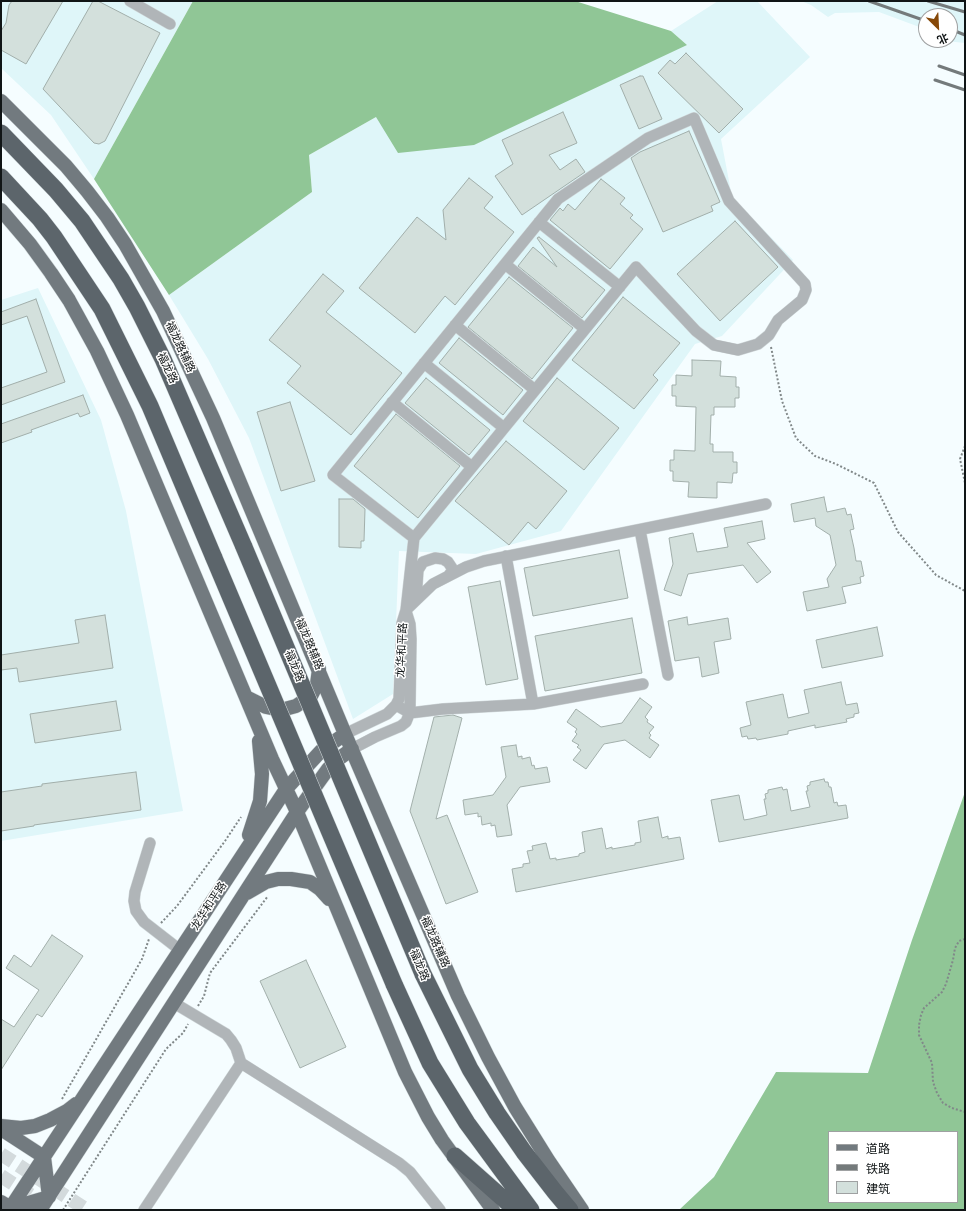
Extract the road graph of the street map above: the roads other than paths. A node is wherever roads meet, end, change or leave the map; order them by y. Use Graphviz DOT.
graph roads {
  1 [pos="130,1"];
  2 [pos="170,24"];
  3 [pos="1,102"];
  4 [pos="1,133"];
  5 [pos="1,177"];
  6 [pos="1,210"];
  7 [pos="540,222"];
  8 [pos="505,264"];
  9 [pos="620,287"];
  10 [pos="455,325"];
  11 [pos="585,329"];
  12 [pos="424,363"];
  13 [pos="535,390"];
  14 [pos="392,402"];
  15 [pos="504,428"];
  16 [pos="472,466"];
  17 [pos="766,504"];
  18 [pos="640,530"];
  19 [pos="414,538"];
  20 [pos="506,556"];
  21 [pos="449,575"];
  22 [pos="416,600"];
  23 [pos="406,610"];
  24 [pos="319,669"];
  25 [pos="668,675"];
  26 [pos="643,684"];
  27 [pos="246,697"];
  28 [pos="533,704"];
  29 [pos="396,705"];
  30 [pos="410,713"];
  31 [pos="254,716"];
  32 [pos="346,734"];
  33 [pos="352,749"];
  34 [pos="286,789"];
  35 [pos="297,812"];
  36 [pos="150,843"];
  37 [pos="240,859"];
  38 [pos="243,896"];
  39 [pos="335,906"];
  40 [pos="180,950"];
  41 [pos="174,1003"];
  42 [pos="241,1063"];
  43 [pos="82,1098"];
  44 [pos="1,1126"];
  45 [pos="1,1129"];
  46 [pos="454,1156"];
  47 [pos="44,1157"];
  48 [pos="49,1197"];
  49 [pos="7,1207"];
  50 [pos="40,1210"];
  51 [pos="144,1210"];
  52 [pos="440,1210"];
  53 [pos="493,1210"];
  54 [pos="516,1210"];
  55 [pos="531,1210"];
  56 [pos="570,1210"];
  57 [pos="582,1210"];
  1 -- 2 [label="street"];
  3 -- 24 [label="main road, 福龙路辅路"];
  4 -- 56 [label="highway, 福龙路, bridge"];
  5 -- 55 [label="highway, bridge"];
  6 -- 27 [label="main road"];
  7 -- 8 [label="street"];
  7 -- 9 [label="street"];
  7 -- 9 [label="street"];
  8 -- 10 [label="street"];
  8 -- 11 [label="street"];
  9 -- 11 [label="street"];
  10 -- 12 [label="street"];
  10 -- 13 [label="street"];
  11 -- 13 [label="street"];
  12 -- 14 [label="street"];
  12 -- 15 [label="street"];
  13 -- 15 [label="street"];
  14 -- 16 [label="street"];
  14 -- 19 [label="street"];
  15 -- 16 [label="street"];
  16 -- 19 [label="street"];
  17 -- 18 [label="street"];
  18 -- 20 [label="street"];
  18 -- 25 [label="street"];
  19 -- 23 [label="street"];
  20 -- 21 [label="street"];
  20 -- 28 [label="street"];
  21 -- 22 [label="street"];
  21 -- 22 [label="street"];
  22 -- 23 [label="street"];
  23 -- 29 [label="street, 龙华和平路"];
  23 -- 30 [label="street, 龙华和平路"];
  24 -- 27 [label="main road"];
  24 -- 32 [label="main road, 福龙路辅路"];
  26 -- 28 [label="street"];
  27 -- 31 [label="main road"];
  28 -- 30 [label="street"];
  29 -- 30 [label="street"];
  29 -- 32 [label="street, 龙华和平路"];
  30 -- 33 [label="street, 龙华和平路"];
  31 -- 34 [label="main road"];
  31 -- 37 [label="main road"];
  32 -- 33 [label="main road, 福龙路辅路"];
  32 -- 34 [label="main road, 龙华和平路"];
  33 -- 35 [label="main road, 龙华和平路"];
  33 -- 57 [label="main road, 福龙路辅路"];
  34 -- 35 [label="main road"];
  34 -- 37 [label="main road, 龙华和平路"];
  35 -- 38 [label="main road, 龙华和平路"];
  35 -- 39 [label="main road"];
  36 -- 40 [label="street"];
  37 -- 40 [label="main road, 龙华和平路"];
  38 -- 39 [label="main road"];
  38 -- 41 [label="main road, 龙华和平路"];
  39 -- 46 [label="main road"];
  40 -- 43 [label="main road, 龙华和平路"];
  41 -- 42 [label="street"];
  41 -- 48 [label="main road, 龙华和平路"];
  42 -- 51 [label="street"];
  42 -- 52 [label="street"];
  43 -- 44 [label="main road"];
  43 -- 47 [label="main road, 龙华和平路"];
  45 -- 47 [label="main road"];
  46 -- 53 [label="main road"];
  46 -- 54 [label="highway"];
  47 -- 48 [label="main road"];
  47 -- 49 [label="main road, 龙华和平路"];
  48 -- 49 [label="main road"];
  48 -- 50 [label="main road, 龙华和平路"];
}
